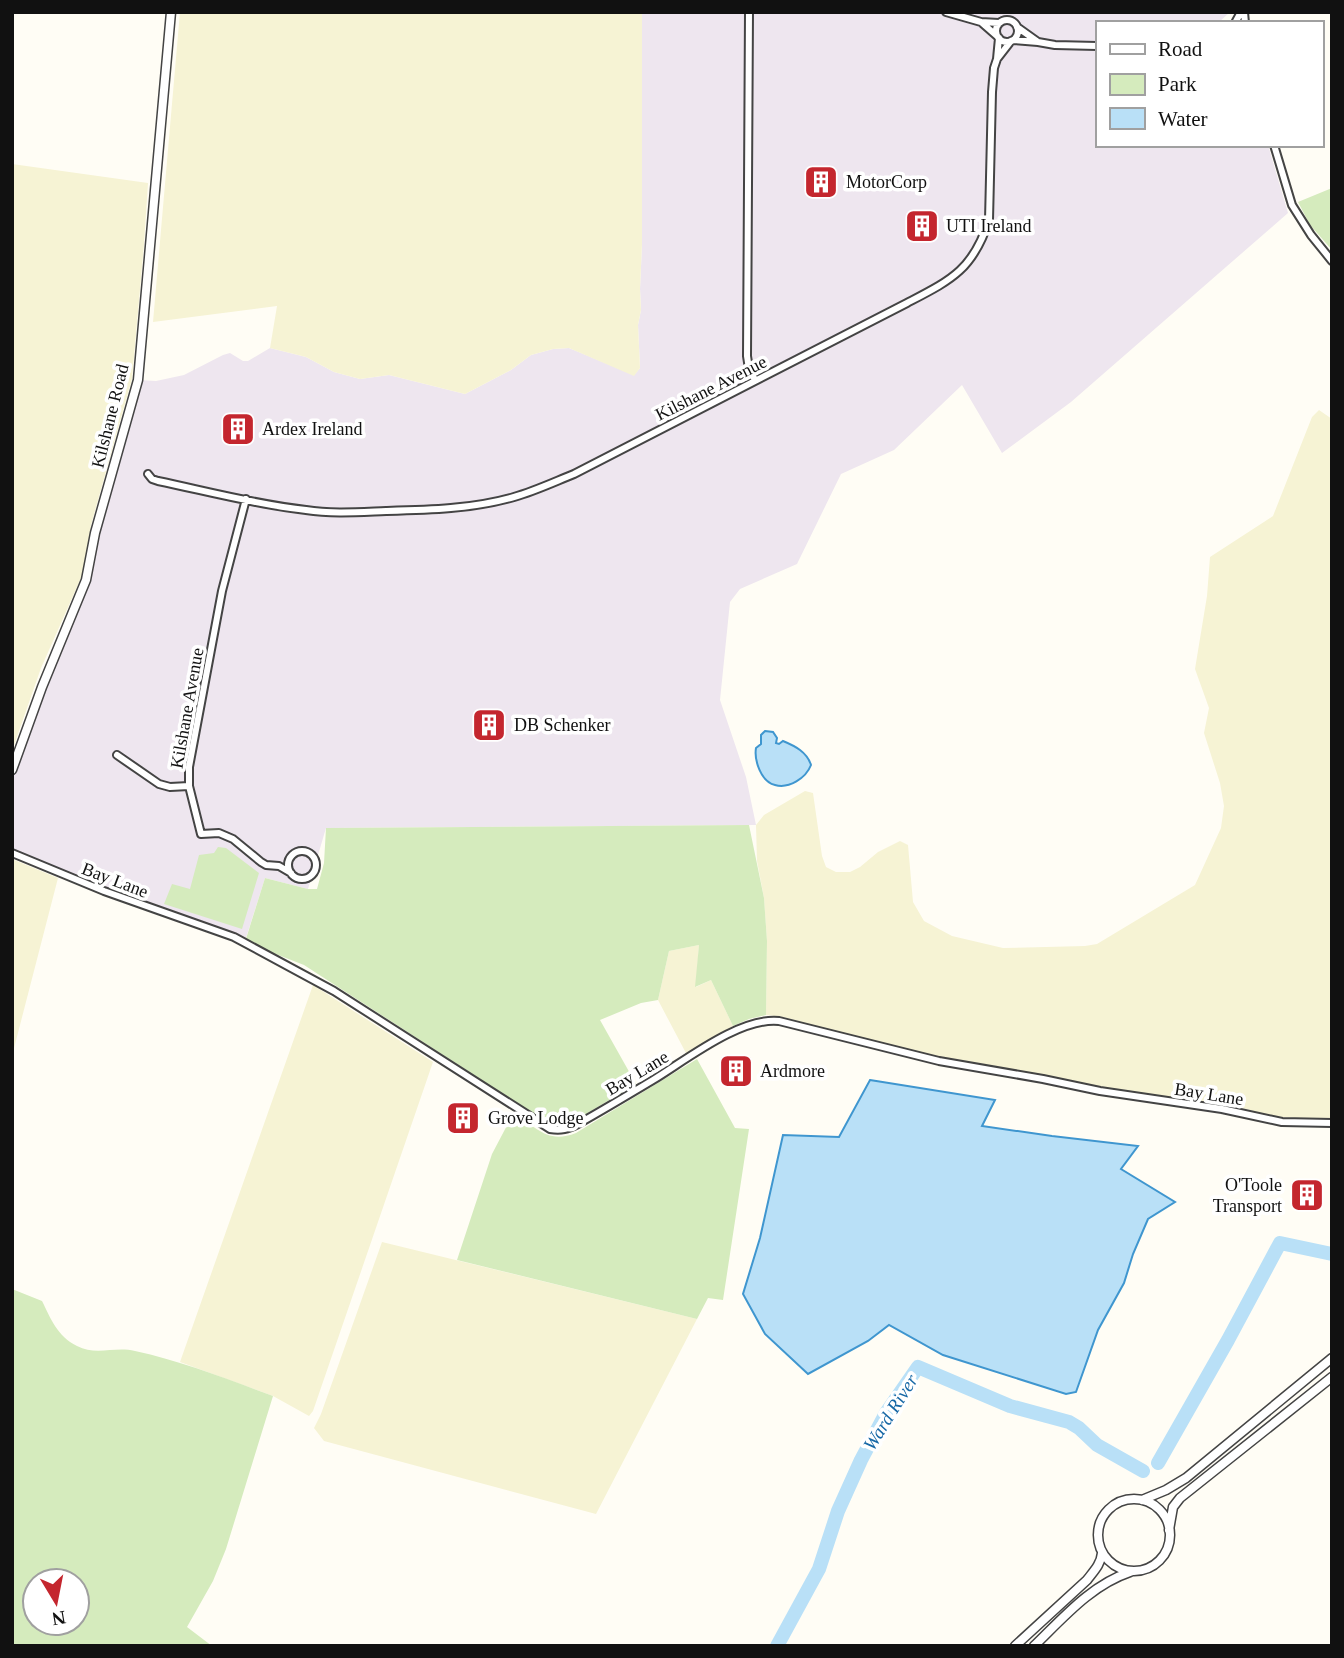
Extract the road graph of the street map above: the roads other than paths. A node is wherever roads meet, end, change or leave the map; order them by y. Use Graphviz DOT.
graph roads {
  1 [pos="172,12"];
  2 [pos="749,12"];
  3 [pos="946,12"];
  4 [pos="981,22"];
  5 [pos="999,23"];
  6 [pos="1017,27"];
  7 [pos="998,37"];
  8 [pos="1013,40"];
  9 [pos="1038,42"];
  10 [pos="1096,46"];
  11 [pos="997,60"];
  12 [pos="1275,147"];
  13 [pos="1332,261"];
  14 [pos="755,380"];
  15 [pos="148,474"];
  16 [pos="246,499"];
  17 [pos="117,755"];
  18 [pos="12,770"];
  19 [pos="189,786"];
  20 [pos="12,853"];
  21 [pos="290,860"];
  22 [pos="279,866"];
  23 [pos="291,873"];
  24 [pos="1332,1123"];
  25 [pos="1332,1358"];
  26 [pos="1332,1377"];
  27 [pos="1142,1500"];
  28 [pos="1169,1530"];
  29 [pos="1102,1553"];
  30 [pos="1133,1571"];
  31 [pos="1015,1646"];
  32 [pos="1034,1646"];
  1 -- 18 [label="street, Kilshane Road"];
  2 -- 14 [label="street"];
  3 -- 4 [label="street"];
  4 -- 5 [label="street"];
  4 -- 7 [label="street"];
  5 -- 6 [label="street"];
  5 -- 7 [label="street"];
  6 -- 8 [label="street"];
  6 -- 9 [label="street"];
  7 -- 8 [label="street"];
  7 -- 11 [label="street, Kilshane Avenue"];
  8 -- 9 [label="street"];
  8 -- 11 [label="street, Kilshane Avenue"];
  9 -- 10 [label="street"];
  11 -- 14 [label="street, Kilshane Avenue"];
  12 -- 13 [label="street"];
  14 -- 16 [label="street, Kilshane Avenue"];
  15 -- 16 [label="street, Kilshane Avenue"];
  16 -- 19 [label="street, Kilshane Avenue"];
  17 -- 19 [label="street"];
  19 -- 22 [label="street, Kilshane Avenue"];
  20 -- 24 [label="street, Bay Lane"];
  21 -- 22 [label="street"];
  21 -- 23 [label="street"];
  21 -- 23 [label="street"];
  22 -- 23 [label="street, Kilshane Avenue"];
  25 -- 27 [label="street"];
  26 -- 28 [label="street"];
  27 -- 28 [label="street"];
  27 -- 29 [label="street"];
  28 -- 30 [label="street"];
  29 -- 30 [label="street"];
  29 -- 31 [label="street"];
  30 -- 32 [label="street"];
}
